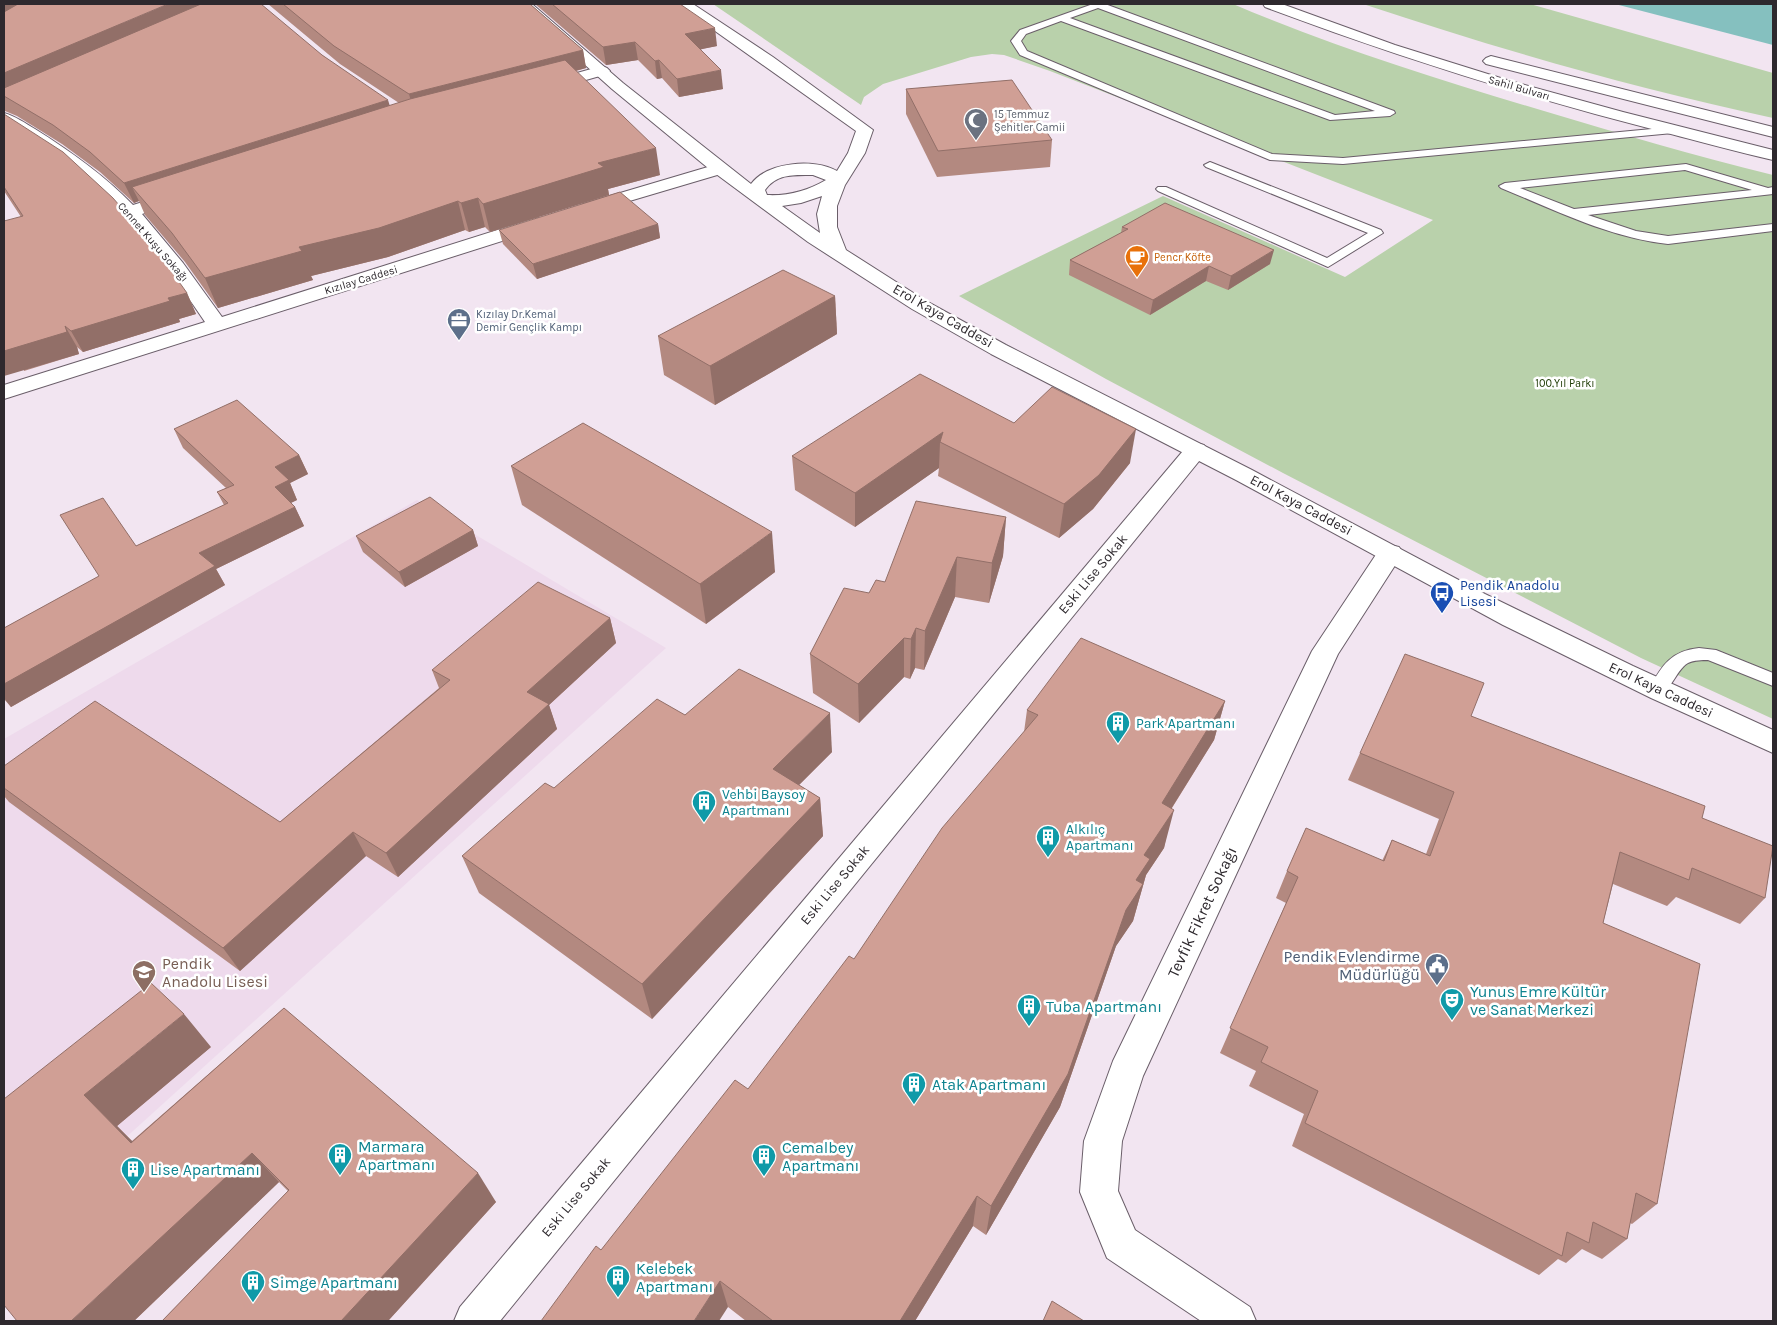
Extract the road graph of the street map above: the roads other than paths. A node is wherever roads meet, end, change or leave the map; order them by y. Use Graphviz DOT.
graph roads {
  1 [pos="524,4"];
  2 [pos="684,4"];
  3 [pos="1270,4"];
  4 [pos="1099,5"];
  5 [pos="1060,18"];
  6 [pos="1479,58"];
  7 [pos="602,71"];
  8 [pos="535,89"];
  9 [pos="4,118"];
  10 [pos="1673,130"];
  11 [pos="1773,132"];
  12 [pos="1773,155"];
  13 [pos="1210,165"];
  14 [pos="718,169"];
  15 [pos="838,180"];
  16 [pos="1162,189"];
  17 [pos="195,190"];
  18 [pos="1771,191"];
  19 [pos="761,200"];
  20 [pos="130,212"];
  21 [pos="1572,213"];
  22 [pos="1773,228"];
  23 [pos="837,252"];
  24 [pos="217,325"];
  25 [pos="4,392"];
  26 [pos="1196,450"];
  27 [pos="1390,553"];
  28 [pos="1773,680"];
  29 [pos="1658,689"];
  30 [pos="1773,742"];
  31 [pos="474,1321"];
  32 [pos="1236,1321"];
  1 -- 7 [label="main road, Erol Kaya Caddesi"];
  2 -- 15 [label="main road"];
  3 -- 10 [label="main road, Sahil Bulvarı"];
  4 -- 5 [label="lane"];
  4 -- 5 [label="lane"];
  5 -- 10 [label="lane"];
  6 -- 11 [label="main road, Sahil Bulvarı"];
  7 -- 8 [label="main road"];
  7 -- 14 [label="main road, Erol Kaya Caddesi"];
  9 -- 20 [label="main road, Cennet Kuşu Sokağı"];
  10 -- 12 [label="main road, Sahil Bulvarı"];
  13 -- 16 [label="lane"];
  14 -- 19 [label="main road, Erol Kaya Caddesi"];
  14 -- 24 [label="main road, Kızılay Caddesi"];
  15 -- 19 [label="main road"];
  15 -- 19 [label="main road"];
  15 -- 23 [label="main road"];
  17 -- 20 [label="main road"];
  18 -- 21 [label="lane"];
  18 -- 21 [label="lane"];
  19 -- 23 [label="main road, Erol Kaya Caddesi"];
  20 -- 24 [label="main road, Cennet Kuşu Sokağı"];
  21 -- 22 [label="lane"];
  23 -- 26 [label="main road, Erol Kaya Caddesi"];
  24 -- 25 [label="main road, Kızılay Caddesi"];
  26 -- 27 [label="main road, Erol Kaya Caddesi"];
  26 -- 31 [label="main road, Eski Lise Sokak"];
  27 -- 29 [label="main road, Erol Kaya Caddesi"];
  27 -- 32 [label="main road, Tevfik Fikret Sokağı"];
  28 -- 29 [label="lane"];
  29 -- 30 [label="main road, Erol Kaya Caddesi"];
}
